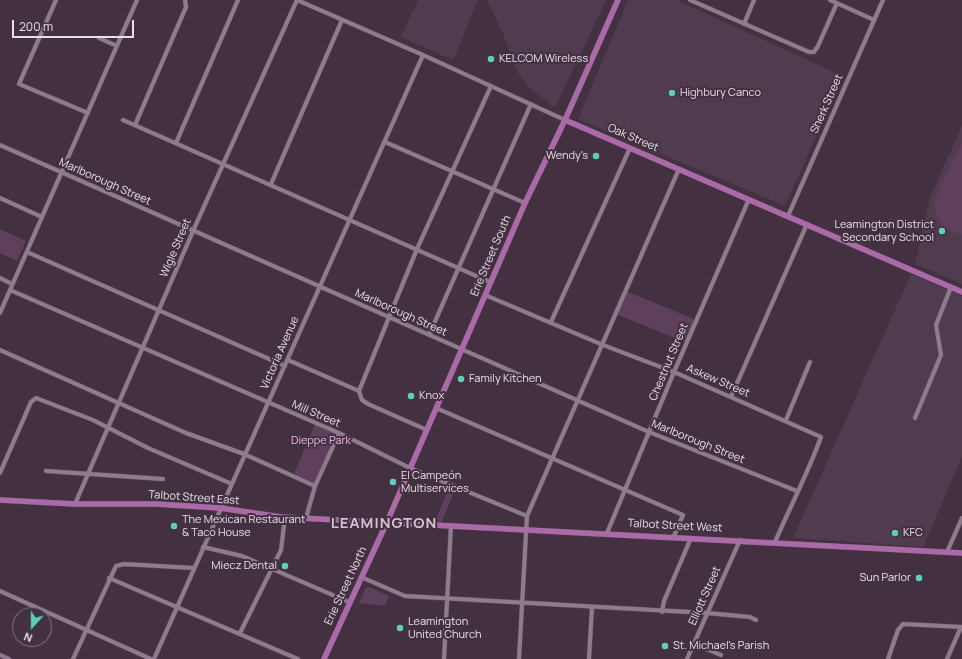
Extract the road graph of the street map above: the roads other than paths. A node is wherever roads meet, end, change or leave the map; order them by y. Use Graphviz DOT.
graph roads {
  1 [pos="56,0"];
  2 [pos="137,0"];
  3 [pos="185,0"];
  4 [pos="238,0"];
  5 [pos="297,0"];
  6 [pos="618,0"];
  7 [pos="690,0"];
  8 [pos="754,0"];
  9 [pos="830,0"];
  10 [pos="883,0"];
  11 [pos="308,2"];
  12 [pos="836,3"];
  13 [pos="342,20"];
  14 [pos="874,20"];
  15 [pos="744,24"];
  16 [pos="99,38"];
  17 [pos="117,46"];
  18 [pos="423,55"];
  19 [pos="491,86"];
  20 [pos="531,104"];
  21 [pos="88,113"];
  22 [pos="123,120"];
  23 [pos="565,120"];
  24 [pos="135,125"];
  25 [pos="385,142"];
  26 [pos="176,143"];
  27 [pos="0,145"];
  28 [pos="630,148"];
  29 [pos="224,164"];
  30 [pos="679,169"];
  31 [pos="62,172"];
  32 [pos="451,172"];
  33 [pos="271,184"];
  34 [pos="492,189"];
  35 [pos="0,198"];
  36 [pos="749,199"];
  37 [pos="525,203"];
  38 [pos="788,216"];
  39 [pos="42,217"];
  40 [pos="350,219"];
  41 [pos="807,224"];
  42 [pos="193,231"];
  43 [pos="417,249"];
  44 [pos="27,252"];
  45 [pos="458,267"];
  46 [pos="0,278"];
  47 [pos="490,282"];
  48 [pos="12,284"];
  49 [pos="320,287"];
  50 [pos="951,287"];
  51 [pos="10,290"];
  52 [pos="962,292"];
  53 [pos="485,295"];
  54 [pos="159,310"];
  55 [pos="0,313"];
  56 [pos="389,318"];
  57 [pos="551,322"];
  58 [pos="429,335"];
  59 [pos="603,345"];
  60 [pos="142,349"];
  61 [pos="461,349"];
  62 [pos="0,350"];
  63 [pos="288,360"];
  64 [pos="810,362"];
  65 [pos="285,366"];
  66 [pos="674,372"];
  67 [pos="359,391"];
  68 [pos="731,397"];
  69 [pos="579,401"];
  70 [pos="119,403"];
  71 [pos="267,404"];
  72 [pos="436,408"];
  73 [pos="915,418"];
  74 [pos="786,420"];
  75 [pos="108,428"];
  76 [pos="427,430"];
  77 [pos="649,432"];
  78 [pos="339,434"];
  79 [pos="244,454"];
  80 [pos="554,459"];
  81 [pos="410,468"];
  82 [pos="46,471"];
  83 [pos="0,474"];
  84 [pos="88,474"];
  85 [pos="163,479"];
  86 [pos="232,484"];
  87 [pos="315,486"];
  88 [pos="625,490"];
  89 [pos="797,492"];
  90 [pos="0,500"];
  91 [pos="75,504"];
  92 [pos="220,508"];
  93 [pos="527,516"];
  94 [pos="285,517"];
  95 [pos="306,518"];
  96 [pos="962,518"];
  97 [pos="387,522"];
  98 [pos="451,525"];
  99 [pos="526,529"];
  100 [pos="607,533"];
  101 [pos="674,536"];
  102 [pos="691,537"];
  103 [pos="740,540"];
  104 [pos="776,542"];
  105 [pos="204,546"];
  106 [pos="947,552"];
  107 [pos="962,553"];
  108 [pos="193,568"];
  109 [pos="271,568"];
  110 [pos="361,577"];
  111 [pos="109,578"];
  112 [pos="0,593"];
  113 [pos="448,599"];
  114 [pos="349,602"];
  115 [pos="522,602"];
  116 [pos="177,607"];
  117 [pos="592,607"];
  118 [pos="662,612"];
  119 [pos="707,613"];
  120 [pos="756,620"];
  121 [pos="962,627"];
  122 [pos="86,630"];
  123 [pos="240,633"];
  124 [pos="694,644"];
  125 [pos="0,655"];
  126 [pos="721,655"];
  127 [pos="9,659"];
  128 [pos="73,659"];
  129 [pos="152,659"];
  130 [pos="298,659"];
  131 [pos="324,659"];
  132 [pos="444,659"];
  133 [pos="518,659"];
  134 [pos="589,659"];
  135 [pos="687,659"];
  136 [pos="888,659"];
  137 [pos="947,659"];
  1 -- 21 [label="street"];
  2 -- 17 [label="street"];
  3 -- 24 [label="street"];
  4 -- 26 [label="street"];
  5 -- 11 [label="street, Oak Street"];
  5 -- 29 [label="street, Wigle Street"];
  6 -- 23 [label="main road, Erie Street South"];
  7 -- 15 [label="street"];
  8 -- 15 [label="street"];
  9 -- 12 [label="street"];
  10 -- 14 [label="street, Sherk Street"];
  11 -- 13 [label="street, Oak Street"];
  12 -- 14 [label="street"];
  12 -- 15 [label="street"];
  13 -- 18 [label="street, Oak Street"];
  13 -- 33 [label="street"];
  14 -- 38 [label="street, Sherk Street"];
  16 -- 17 [label="street"];
  17 -- 21 [label="street"];
  18 -- 19 [label="street, Oak Street"];
  18 -- 25 [label="street, Victoria Avenue"];
  19 -- 20 [label="street, Oak Street"];
  19 -- 32 [label="street"];
  20 -- 23 [label="street, Oak Street"];
  20 -- 34 [label="street"];
  21 -- 31 [label="street"];
  22 -- 24 [label="street"];
  23 -- 28 [label="main road, Oak Street"];
  23 -- 37 [label="main road, Erie Street South"];
  24 -- 26 [label="street"];
  25 -- 32 [label="street"];
  25 -- 40 [label="street, Victoria Avenue"];
  26 -- 29 [label="street"];
  27 -- 31 [label="street, Marlborough Street"];
  28 -- 30 [label="main road, Oak Street"];
  28 -- 57 [label="street"];
  29 -- 33 [label="street"];
  29 -- 42 [label="street, Wigle Street"];
  30 -- 36 [label="main road, Oak Street"];
  30 -- 59 [label="street"];
  31 -- 39 [label="street"];
  31 -- 42 [label="street, Marlborough Street"];
  32 -- 34 [label="street"];
  32 -- 43 [label="street"];
  33 -- 40 [label="street"];
  34 -- 37 [label="street"];
  34 -- 45 [label="street"];
  35 -- 39 [label="street"];
  36 -- 38 [label="main road, Oak Street"];
  36 -- 66 [label="street, Chestnut Street"];
  37 -- 47 [label="main road, Erie Street South"];
  38 -- 41 [label="main road, Oak Street"];
  39 -- 44 [label="street"];
  40 -- 43 [label="street"];
  40 -- 49 [label="street, Victoria Avenue"];
  41 -- 50 [label="main road, Oak Street"];
  41 -- 68 [label="street"];
  42 -- 49 [label="street, Marlborough Street"];
  42 -- 54 [label="street, Wigle Street"];
  43 -- 45 [label="street"];
  43 -- 56 [label="street"];
  44 -- 48 [label="street"];
  44 -- 54 [label="street"];
  45 -- 47 [label="street"];
  45 -- 58 [label="street"];
  46 -- 48 [label="street"];
  47 -- 53 [label="main road, Erie Street South"];
  48 -- 51 [label="street"];
  49 -- 56 [label="street, Marlborough Street"];
  49 -- 63 [label="street, Victoria Avenue"];
  50 -- 52 [label="main road, Oak Street"];
  50 -- 73 [label="street"];
  51 -- 55 [label="street"];
  51 -- 60 [label="street, Mill Street"];
  53 -- 57 [label="street, Askew Street"];
  53 -- 61 [label="main road, Erie Street South"];
  54 -- 60 [label="street, Wigle Street"];
  54 -- 65 [label="street"];
  56 -- 58 [label="street, Marlborough Street"];
  56 -- 67 [label="street"];
  57 -- 59 [label="street, Askew Street"];
  58 -- 61 [label="street, Marlborough Street"];
  59 -- 66 [label="street, Askew Street"];
  59 -- 69 [label="street"];
  60 -- 70 [label="street, Wigle Street"];
  60 -- 71 [label="street, Mill Street"];
  61 -- 69 [label="street, Marlborough Street"];
  61 -- 72 [label="main road, Erie Street South"];
  62 -- 70 [label="street"];
  63 -- 65 [label="street, Victoria Avenue"];
  63 -- 67 [label="street"];
  64 -- 74 [label="street"];
  65 -- 71 [label="street, Victoria Avenue"];
  66 -- 68 [label="street, Askew Street"];
  66 -- 77 [label="street, Chestnut Street"];
  67 -- 76 [label="street"];
  68 -- 74 [label="street, Askew Street"];
  69 -- 77 [label="street, Marlborough Street"];
  69 -- 80 [label="street"];
  70 -- 75 [label="street, Wigle Street"];
  70 -- 79 [label="street"];
  71 -- 78 [label="street, Mill Street"];
  71 -- 79 [label="street, Victoria Avenue"];
  72 -- 76 [label="main road, Erie Street South"];
  72 -- 80 [label="street"];
  74 -- 89 [label="street, Askew Street"];
  75 -- 83 [label="street"];
  75 -- 84 [label="street, Wigle Street"];
  75 -- 86 [label="street"];
  76 -- 81 [label="main road, Erie Street South"];
  77 -- 88 [label="street, Chestnut Street"];
  77 -- 89 [label="street, Marlborough Street"];
  78 -- 81 [label="street, Mill Street"];
  78 -- 87 [label="street"];
  79 -- 86 [label="street, Victoria Avenue"];
  79 -- 87 [label="street"];
  80 -- 88 [label="street"];
  80 -- 93 [label="street"];
  81 -- 93 [label="street, Mill Street"];
  81 -- 97 [label="main road, Erie Street South"];
  82 -- 84 [label="street"];
  84 -- 85 [label="street"];
  84 -- 91 [label="street, Wigle Street"];
  86 -- 92 [label="street, Victoria Avenue"];
  87 -- 95 [label="street"];
  88 -- 100 [label="street, Chestnut Street"];
  88 -- 101 [label="street"];
  89 -- 104 [label="street"];
  90 -- 91 [label="main road, Talbot Street East"];
  91 -- 92 [label="main road, Talbot Street East"];
  92 -- 94 [label="main road, Talbot Street East"];
  92 -- 105 [label="street, Victoria Avenue"];
  93 -- 99 [label="street"];
  94 -- 95 [label="main road, Talbot Street East"];
  94 -- 109 [label="street"];
  95 -- 97 [label="main road, Talbot Street East"];
  96 -- 106 [label="street"];
  97 -- 98 [label="main road, Talbot Street West"];
  97 -- 110 [label="main road, Erie Street North"];
  98 -- 99 [label="main road, Talbot Street West"];
  98 -- 113 [label="street"];
  99 -- 100 [label="main road, Talbot Street West"];
  99 -- 115 [label="street"];
  100 -- 101 [label="main road, Talbot Street West"];
  101 -- 102 [label="main road, Talbot Street West"];
  102 -- 103 [label="main road, Talbot Street West"];
  102 -- 118 [label="street"];
  103 -- 104 [label="main road, Talbot Street West"];
  103 -- 119 [label="street, Elliott Street"];
  104 -- 106 [label="main road, Talbot Street West"];
  105 -- 108 [label="street, Victoria Avenue"];
  105 -- 109 [label="street"];
  106 -- 107 [label="main road, Talbot Street West"];
  108 -- 111 [label="street"];
  108 -- 116 [label="street, Victoria Avenue"];
  109 -- 114 [label="street"];
  109 -- 123 [label="street"];
  110 -- 113 [label="street"];
  110 -- 114 [label="main road, Erie Street North"];
  111 -- 116 [label="street"];
  111 -- 122 [label="street"];
  112 -- 122 [label="street"];
  113 -- 115 [label="street"];
  113 -- 132 [label="street"];
  114 -- 131 [label="main road, Erie Street North"];
  115 -- 117 [label="street"];
  115 -- 133 [label="street"];
  116 -- 123 [label="street"];
  116 -- 129 [label="street, Victoria Avenue"];
  117 -- 118 [label="street"];
  117 -- 134 [label="street"];
  118 -- 119 [label="street"];
  119 -- 120 [label="street"];
  119 -- 124 [label="street, Elliott Street"];
  121 -- 136 [label="street"];
  121 -- 137 [label="street"];
  122 -- 128 [label="street"];
  122 -- 129 [label="street"];
  123 -- 130 [label="street"];
  124 -- 126 [label="street"];
  124 -- 135 [label="street, Elliott Street"];
  125 -- 127 [label="street"];
}
